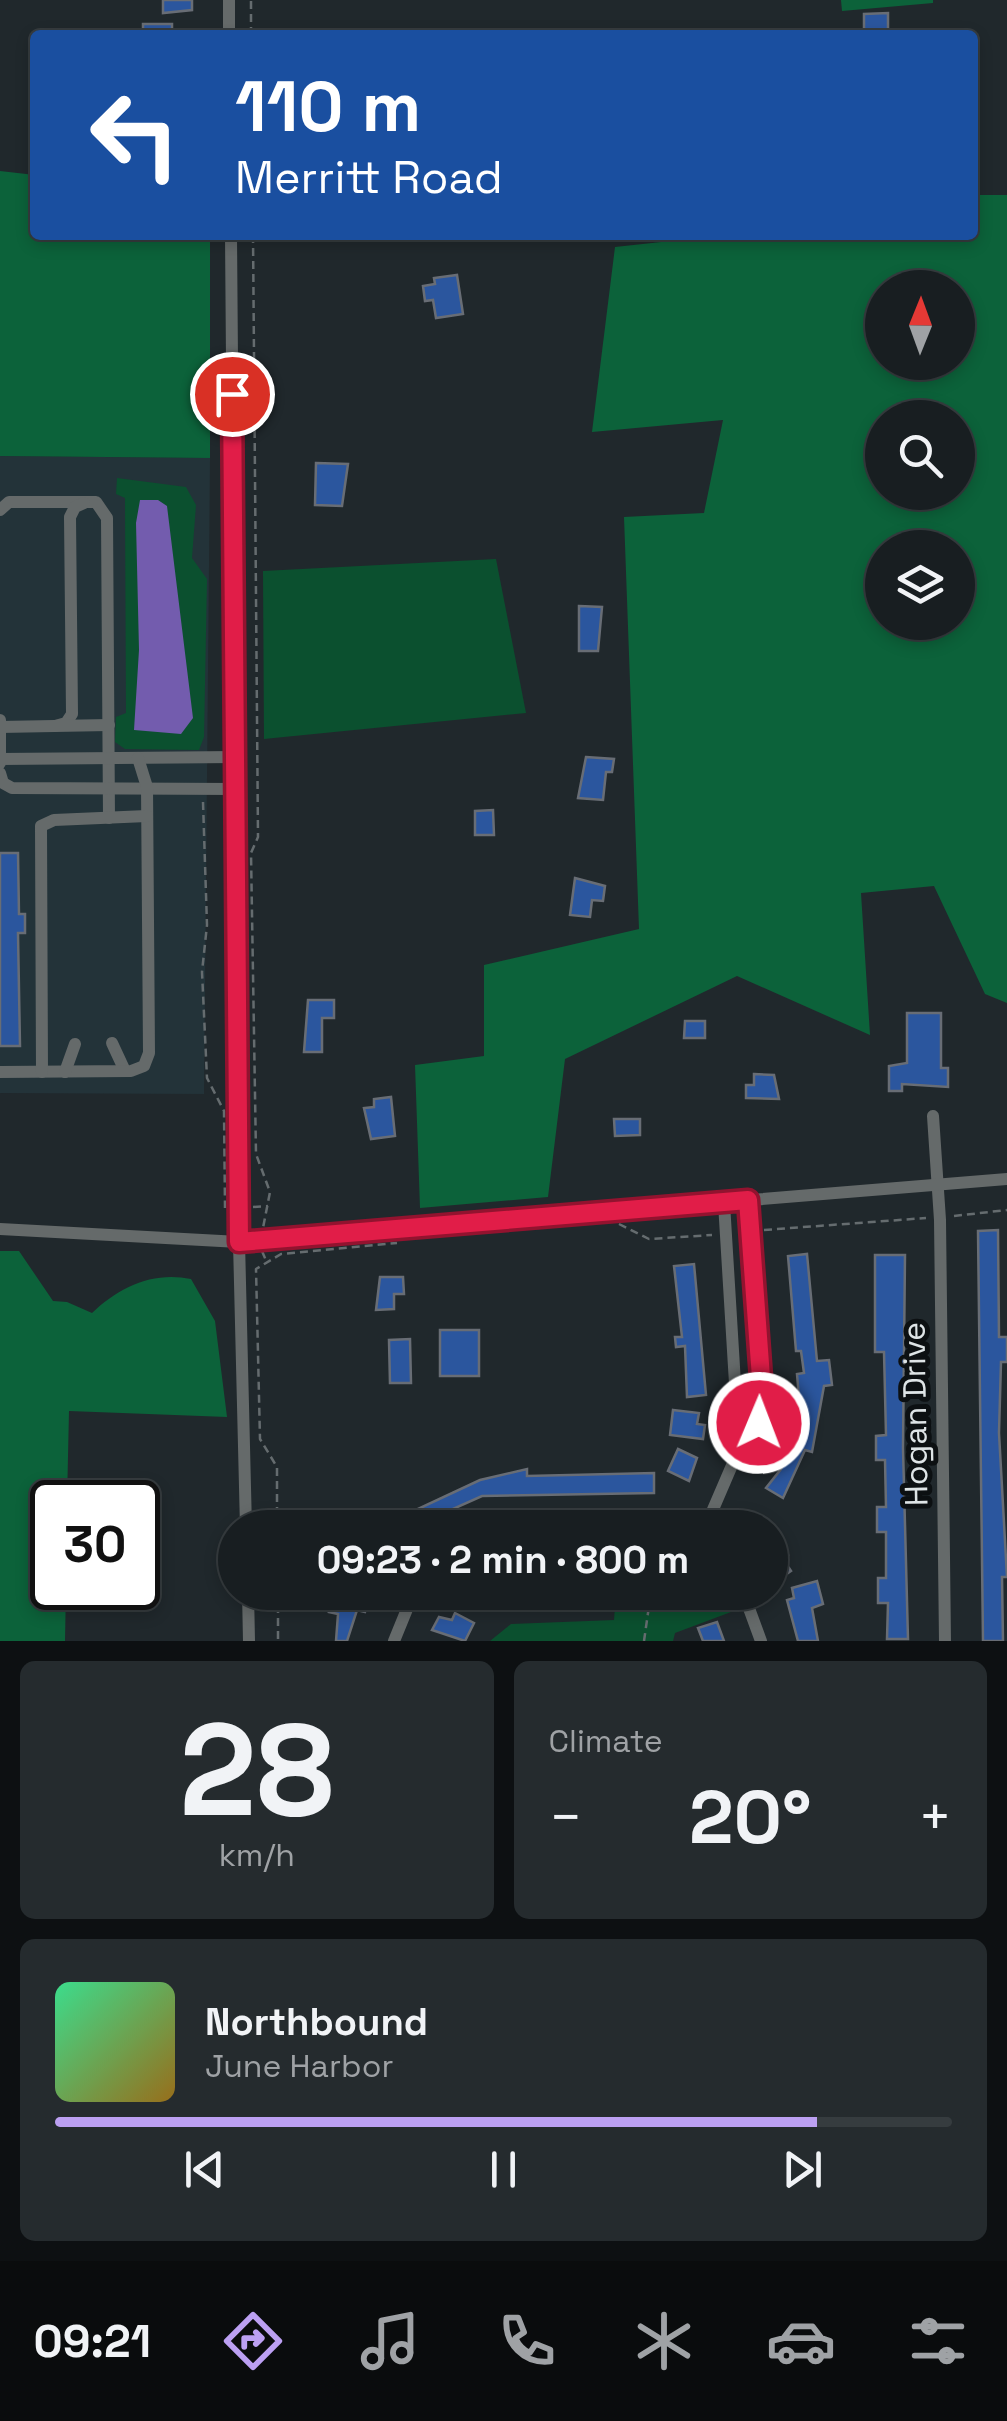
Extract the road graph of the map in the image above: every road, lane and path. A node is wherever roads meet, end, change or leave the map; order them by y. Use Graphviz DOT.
graph roads {
  1 [pos="229,0"];
  2 [pos="251,0"];
  3 [pos="229,30"];
  4 [pos="251,30"];
  5 [pos="231,240"];
  6 [pos="253,240"];
  7 [pos="87,502"];
  8 [pos="0,510"];
  9 [pos="0,719"];
  10 [pos="108,725"];
  11 [pos="55,726"];
  12 [pos="0,727"];
  13 [pos="236,757"];
  14 [pos="109,758"];
  15 [pos="138,758"];
  16 [pos="0,760"];
  17 [pos="0,773"];
  18 [pos="146,787"];
  19 [pos="203,787"];
  20 [pos="109,788"];
  21 [pos="236,789"];
  22 [pos="146,816"];
  23 [pos="109,818"];
  24 [pos="112,1043"];
  25 [pos="75,1044"];
  26 [pos="125,1071"];
  27 [pos="0,1072"];
  28 [pos="42,1072"];
  29 [pos="65,1072"];
  30 [pos="932,1116"];
  31 [pos="1007,1179"];
  32 [pos="936,1186"];
  33 [pos="748,1200"];
  34 [pos="724,1203"];
  35 [pos="268,1206"];
  36 [pos="240,1208"];
  37 [pos="1007,1210"];
  38 [pos="930,1217"];
  39 [pos="950,1217"];
  40 [pos="606,1224"];
  41 [pos="0,1230"];
  42 [pos="758,1230"];
  43 [pos="717,1234"];
  44 [pos="262,1240"];
  45 [pos="239,1242"];
  46 [pos="406,1242"];
  47 [pos="267,1263"];
  48 [pos="739,1449"];
  49 [pos="246,1510"];
  50 [pos="277,1510"];
  51 [pos="713,1510"];
  52 [pos="248,1610"];
  53 [pos="278,1610"];
  54 [pos="407,1610"];
  55 [pos="648,1610"];
  56 [pos="749,1610"];
  57 [pos="249,1641"];
  58 [pos="278,1641"];
  59 [pos="394,1641"];
  60 [pos="644,1641"];
  61 [pos="760,1641"];
  62 [pos="945,1641"];
  1 -- 3 [label="street"];
  2 -- 4 [label="path"];
  5 -- 13 [label="street"];
  6 -- 35 [label="path"];
  7 -- 8 [label="street"];
  7 -- 10 [label="street"];
  7 -- 11 [label="street"];
  9 -- 12 [label="street"];
  10 -- 11 [label="street"];
  10 -- 14 [label="street"];
  11 -- 12 [label="street"];
  12 -- 16 [label="street"];
  13 -- 15 [label="street"];
  13 -- 21 [label="street"];
  14 -- 15 [label="street"];
  14 -- 16 [label="street"];
  14 -- 20 [label="street"];
  15 -- 18 [label="street"];
  17 -- 20 [label="street"];
  18 -- 19 [label="street"];
  18 -- 20 [label="street"];
  18 -- 22 [label="street"];
  19 -- 21 [label="street"];
  19 -- 36 [label="path"];
  20 -- 23 [label="street"];
  21 -- 36 [label="street"];
  22 -- 23 [label="street"];
  22 -- 26 [label="street"];
  23 -- 28 [label="street"];
  24 -- 26 [label="street"];
  25 -- 29 [label="street"];
  26 -- 29 [label="street"];
  27 -- 28 [label="street"];
  28 -- 29 [label="street"];
  30 -- 32 [label="street, Hogan Drive"];
  31 -- 32 [label="street"];
  32 -- 33 [label="street"];
  32 -- 62 [label="street, Hogan Drive"];
  33 -- 34 [label="street"];
  33 -- 48 [label="street"];
  34 -- 44 [label="street"];
  34 -- 48 [label="street"];
  35 -- 36 [label="path"];
  35 -- 44 [label="path"];
  36 -- 45 [label="street"];
  37 -- 39 [label="path"];
  38 -- 42 [label="path"];
  40 -- 43 [label="path"];
  41 -- 45 [label="street"];
  44 -- 45 [label="street"];
  44 -- 47 [label="path"];
  45 -- 49 [label="street"];
  46 -- 47 [label="path"];
  47 -- 50 [label="path"];
  48 -- 51 [label="street"];
  52 -- 57 [label="street"];
  53 -- 58 [label="path"];
  54 -- 59 [label="street"];
  55 -- 60 [label="path"];
  56 -- 61 [label="street"];
}
